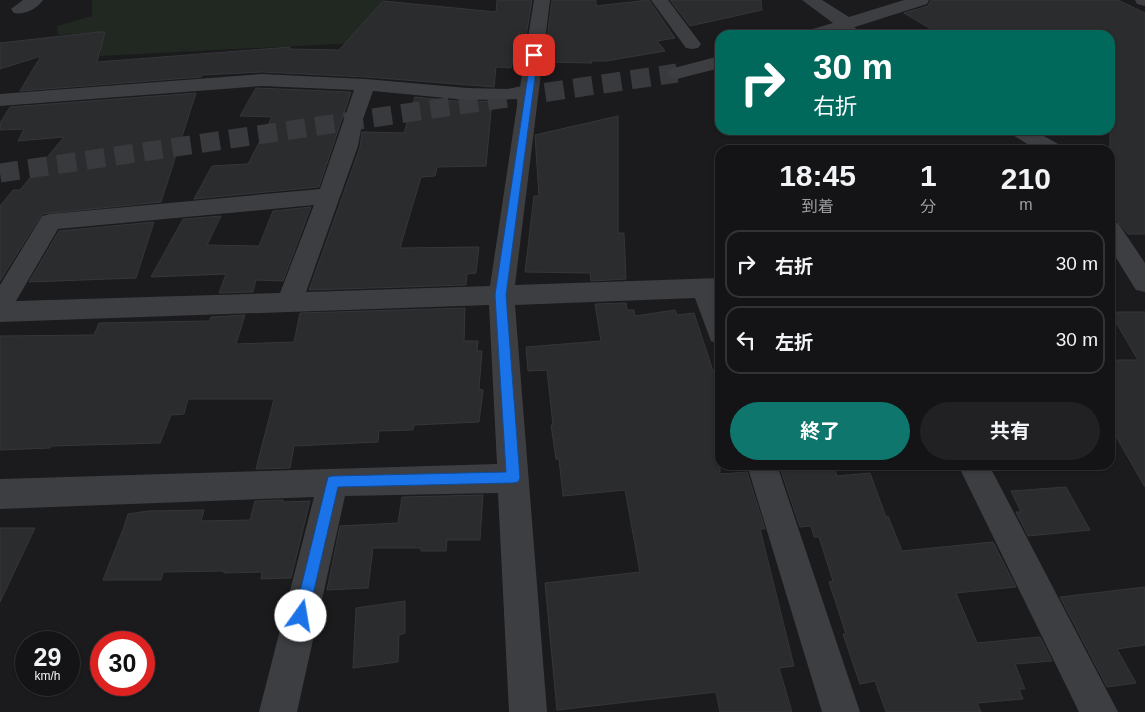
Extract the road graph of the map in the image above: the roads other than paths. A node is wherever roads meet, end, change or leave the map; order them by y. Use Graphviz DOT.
graph roads {
  1 [pos="36,0"];
  2 [pos="542,0"];
  3 [pos="659,0"];
  4 [pos="810,0"];
  5 [pos="921,0"];
  6 [pos="20,9"];
  7 [pos="848,28"];
  8 [pos="692,44"];
  9 [pos="715,63"];
  10 [pos="677,73"];
  11 [pos="366,85"];
  12 [pos="529,92"];
  13 [pos="0,100"];
  14 [pos="1026,135"];
  15 [pos="1044,145"];
  16 [pos="329,196"];
  17 [pos="1115,237"];
  18 [pos="1145,283"];
  19 [pos="712,288"];
  20 [pos="501,295"];
  21 [pos="289,303"];
  22 [pos="715,305"];
  23 [pos="0,307"];
  24 [pos="0,312"];
  25 [pos="764,470"];
  26 [pos="977,470"];
  27 [pos="513,478"];
  28 [pos="333,482"];
  29 [pos="0,494"];
  30 [pos="278,712"];
  31 [pos="528,712"];
  32 [pos="841,712"];
  33 [pos="1099,712"];
  1 -- 6 [label="street"];
  2 -- 12 [label="street"];
  3 -- 8 [label="street"];
  4 -- 7 [label="street"];
  5 -- 7 [label="street"];
  9 -- 10 [label="street"];
  11 -- 12 [label="street"];
  11 -- 13 [label="street"];
  11 -- 16 [label="street"];
  12 -- 20 [label="street"];
  14 -- 15 [label="street"];
  16 -- 21 [label="street"];
  16 -- 23 [label="street"];
  17 -- 18 [label="street"];
  19 -- 20 [label="street"];
  19 -- 22 [label="street"];
  20 -- 21 [label="street"];
  20 -- 27 [label="street"];
  21 -- 24 [label="street"];
  25 -- 32 [label="street"];
  26 -- 33 [label="street"];
  27 -- 28 [label="street"];
  27 -- 31 [label="street"];
  28 -- 29 [label="street"];
  28 -- 30 [label="street"];
}
